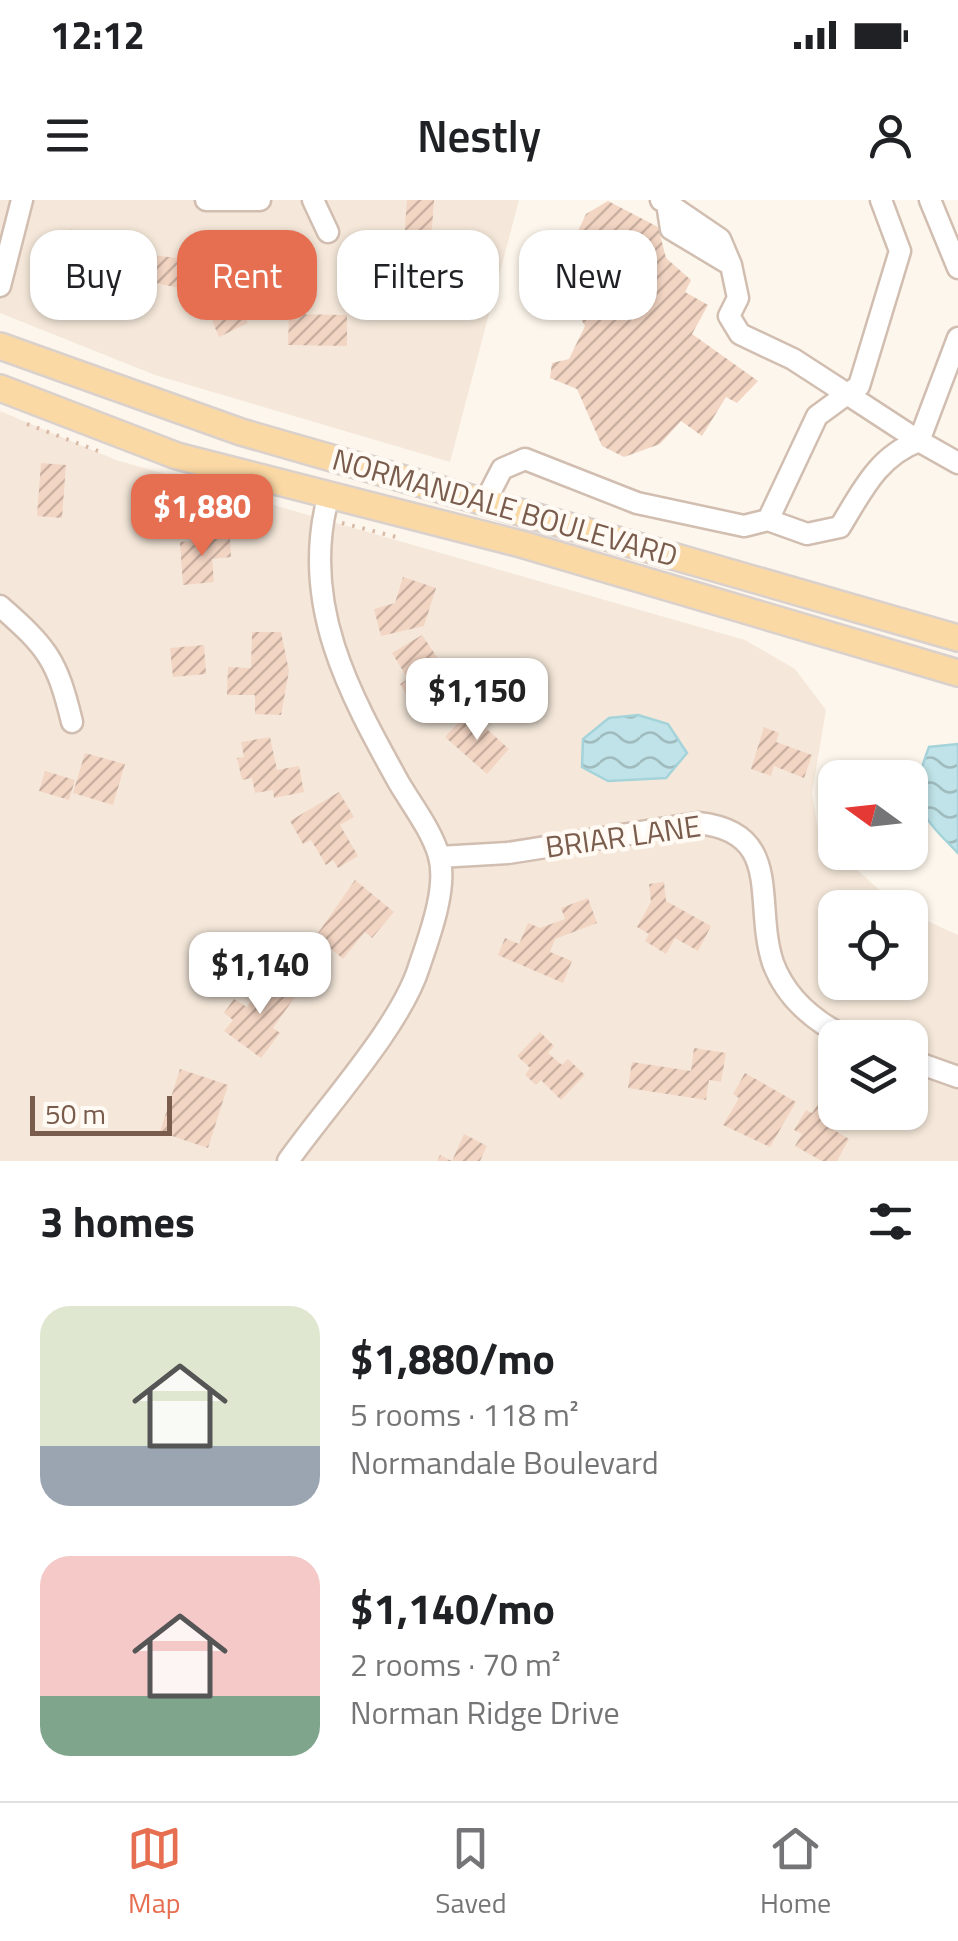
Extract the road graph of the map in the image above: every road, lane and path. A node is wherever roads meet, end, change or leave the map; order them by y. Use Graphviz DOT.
graph roads {
  1 [pos="22,200"];
  2 [pos="206,200"];
  3 [pos="260,200"];
  4 [pos="313,200"];
  5 [pos="881,200"];
  6 [pos="930,200"];
  7 [pos="664,201"];
  8 [pos="328,232"];
  9 [pos="958,268"];
  10 [pos="0,286"];
  11 [pos="958,338"];
  12 [pos="0,346"];
  13 [pos="0,388"];
  14 [pos="847,394"];
  15 [pos="920,441"];
  16 [pos="958,463"];
  17 [pos="328,498"];
  18 [pos="485,502"];
  19 [pos="768,520"];
  20 [pos="0,606"];
  21 [pos="958,638"];
  22 [pos="958,673"];
  23 [pos="72,722"];
  24 [pos="440,857"];
  25 [pos="818,1020"];
  26 [pos="928,1066"];
  27 [pos="958,1077"];
  28 [pos="288,1161"];
  1 -- 10 [label="street"];
  2 -- 3 [label="street"];
  4 -- 8 [label="street"];
  5 -- 14 [label="street"];
  6 -- 9 [label="street"];
  7 -- 14 [label="street"];
  11 -- 15 [label="street"];
  12 -- 18 [label="main road, NORMANDALE BOULEVARD"];
  13 -- 17 [label="main road, NORMANDALE BOULEVARD"];
  14 -- 15 [label="street"];
  14 -- 19 [label="street"];
  15 -- 16 [label="street"];
  15 -- 19 [label="street"];
  17 -- 22 [label="main road, NORMANDALE BOULEVARD"];
  17 -- 24 [label="street"];
  18 -- 19 [label="street"];
  18 -- 21 [label="main road, NORMANDALE BOULEVARD"];
  20 -- 23 [label="street"];
  24 -- 25 [label="street, BRIAR LANE"];
  24 -- 28 [label="street"];
  26 -- 27 [label="street"];
}
